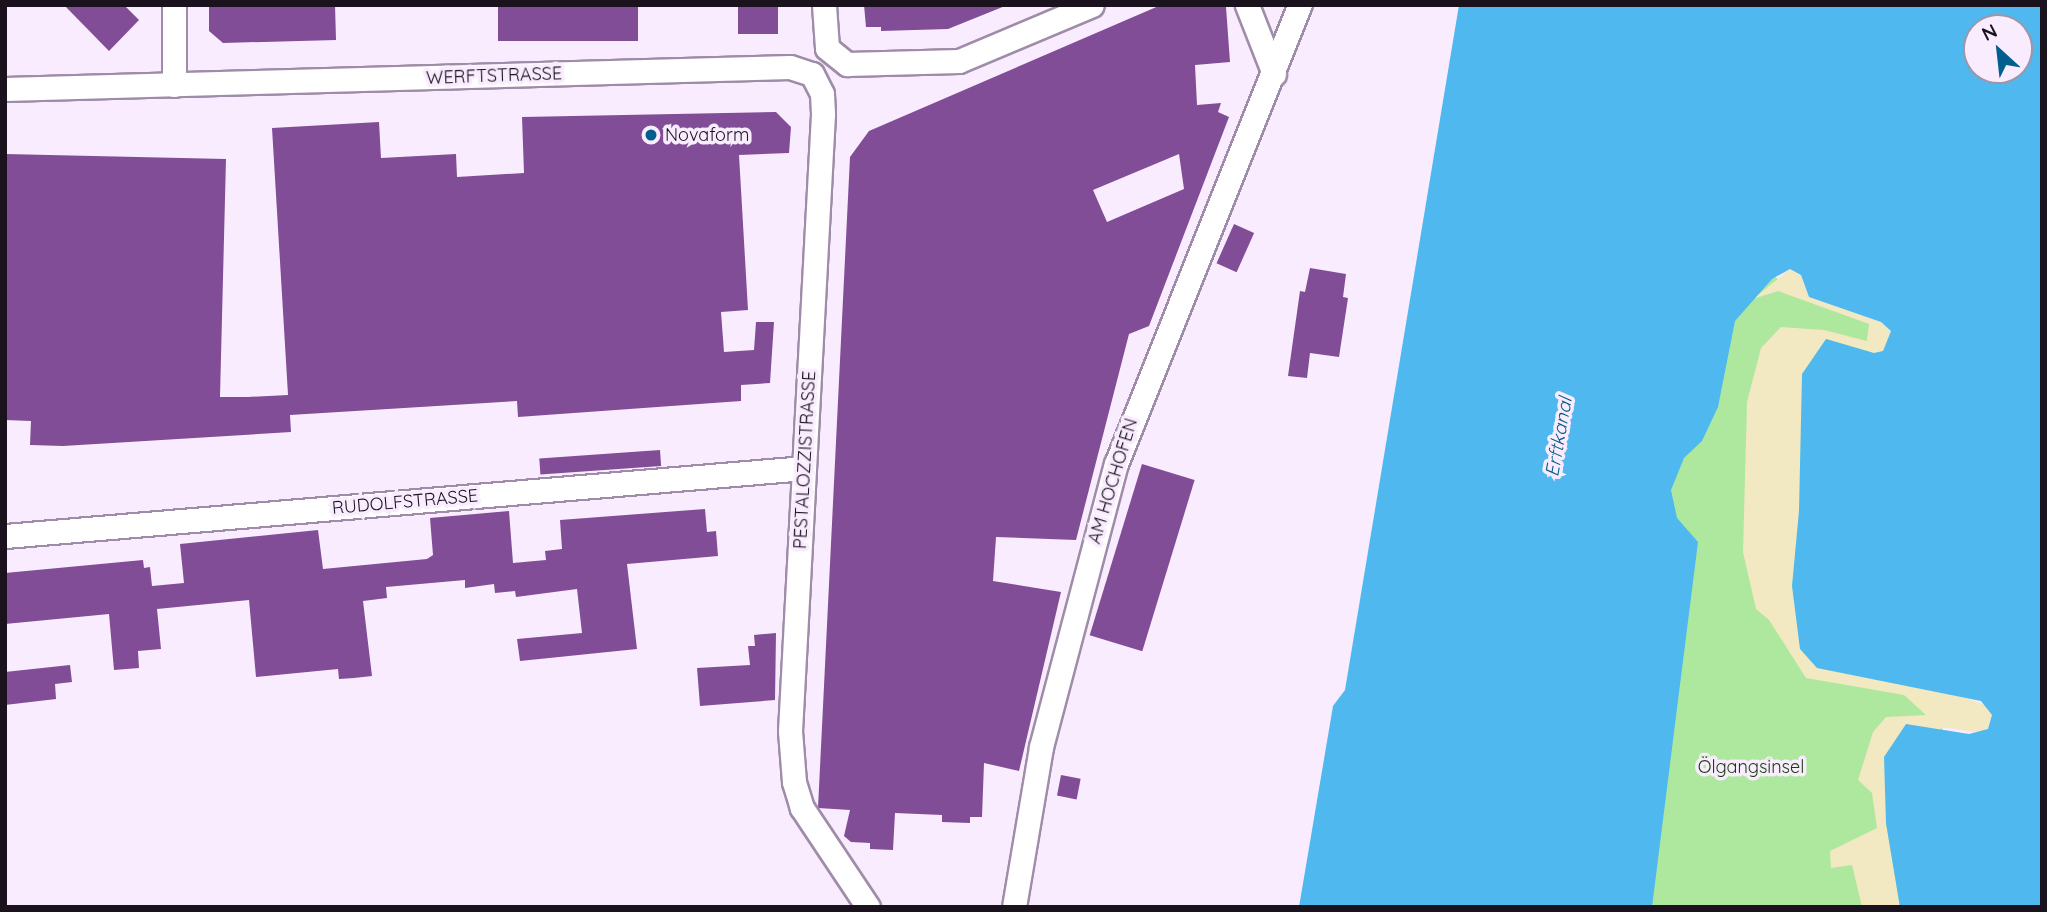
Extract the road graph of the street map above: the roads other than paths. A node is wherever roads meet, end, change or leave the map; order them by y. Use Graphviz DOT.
graph roads {
  1 [pos="174,5"];
  2 [pos="824,5"];
  3 [pos="1092,5"];
  4 [pos="1247,5"];
  5 [pos="1300,5"];
  6 [pos="832,56"];
  7 [pos="812,74"];
  8 [pos="1274,74"];
  9 [pos="174,85"];
  10 [pos="5,89"];
  11 [pos="804,468"];
  12 [pos="5,536"];
  13 [pos="868,907"];
  14 [pos="1014,907"];
  1 -- 9 [label="street"];
  2 -- 6 [label="street"];
  3 -- 6 [label="street"];
  4 -- 8 [label="street"];
  5 -- 8 [label="street, AM HOCHOFEN"];
  6 -- 7 [label="street"];
  7 -- 9 [label="street, WERFTSTRASSE"];
  7 -- 11 [label="street, PESTALOZZISTRASSE"];
  8 -- 14 [label="street, AM HOCHOFEN"];
  9 -- 10 [label="street, WERFTSTRASSE"];
  11 -- 12 [label="street, RUDOLFSTRASSE"];
  11 -- 13 [label="street, PESTALOZZISTRASSE"];
}
